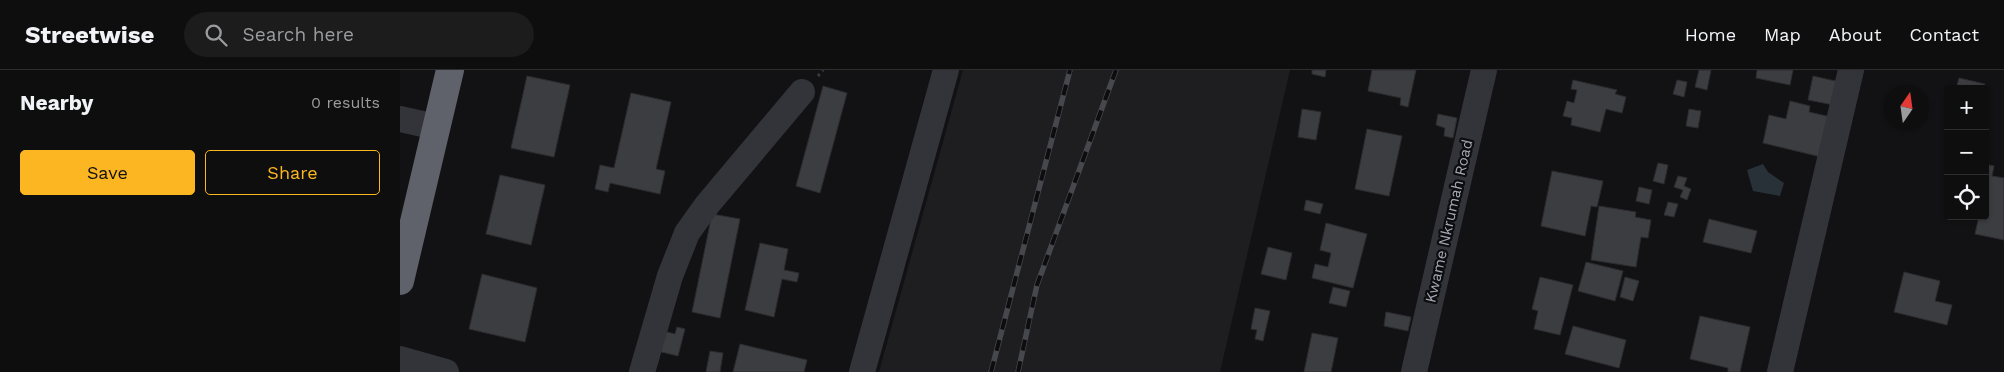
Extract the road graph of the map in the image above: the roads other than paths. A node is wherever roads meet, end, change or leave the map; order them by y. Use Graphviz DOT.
graph roads {
  1 [pos="450,70"];
  2 [pos="946,70"];
  3 [pos="1484,70"];
  4 [pos="1851,70"];
  5 [pos="802,92"];
  6 [pos="400,119"];
  7 [pos="436,127"];
  8 [pos="400,281"];
  9 [pos="400,359"];
  10 [pos="446,372"];
  11 [pos="642,372"];
  12 [pos="862,372"];
  13 [pos="1414,372"];
  14 [pos="1780,372"];
  1 -- 7 [label="highway"];
  2 -- 12 [label="street"];
  3 -- 13 [label="street, Kwame Nkrumah Road"];
  4 -- 14 [label="street"];
  5 -- 11 [label="street"];
  6 -- 7 [label="street"];
  7 -- 8 [label="highway"];
  9 -- 10 [label="street"];
}
